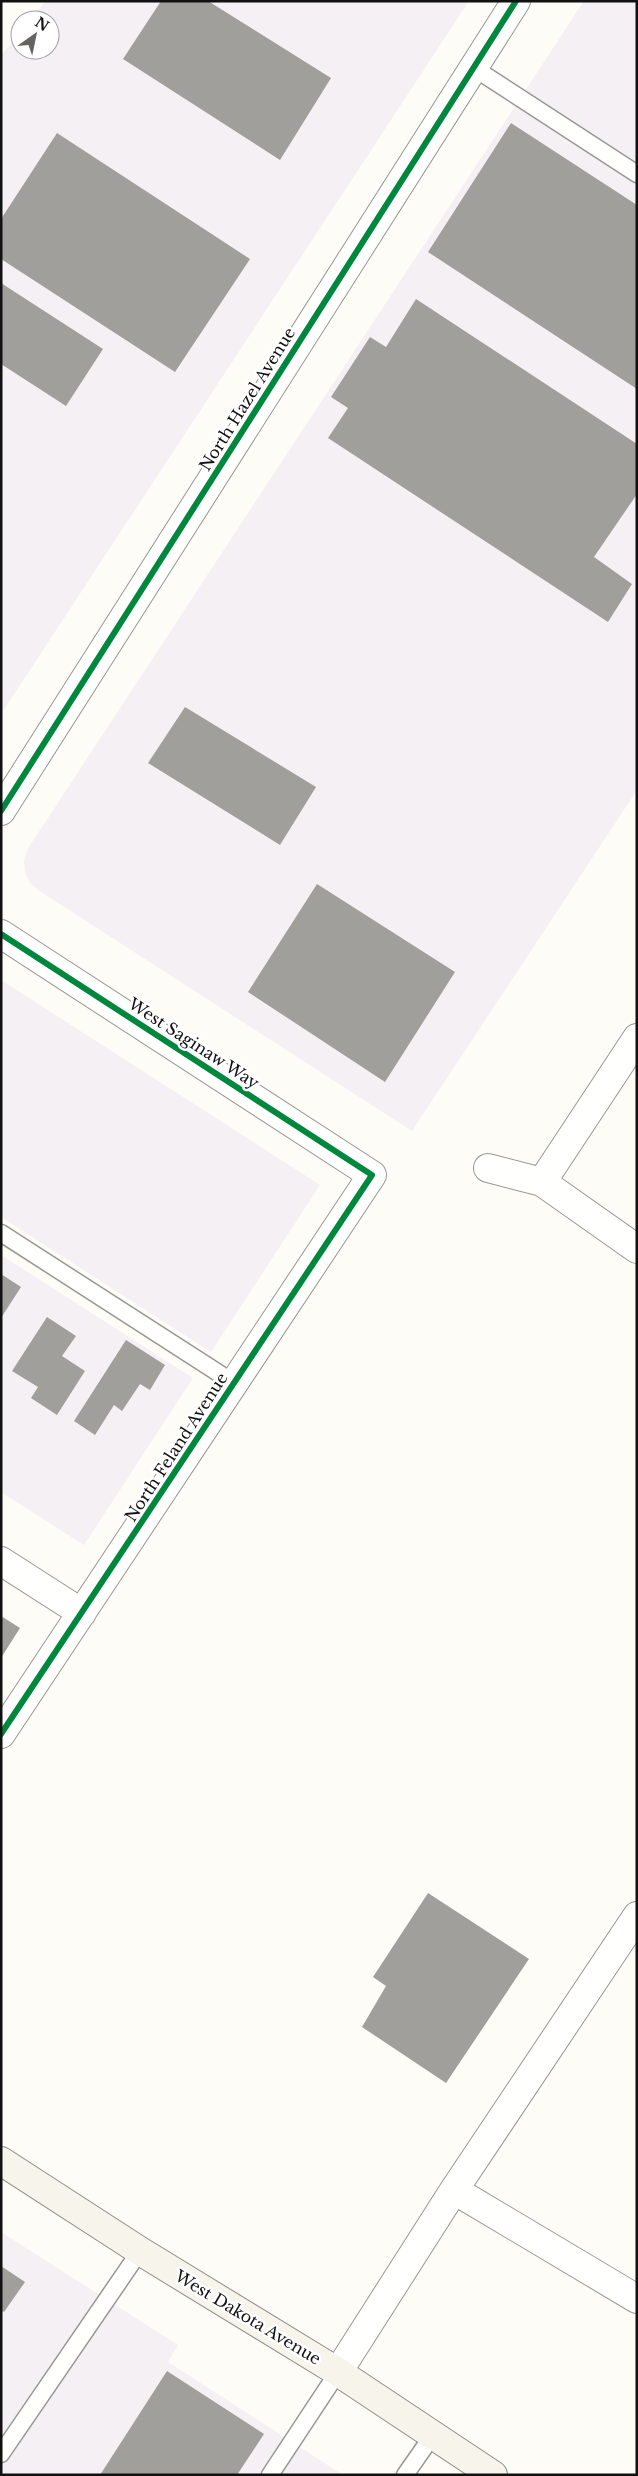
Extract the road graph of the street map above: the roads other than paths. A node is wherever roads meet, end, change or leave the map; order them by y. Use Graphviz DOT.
graph roads {
  1 [pos="516,1"];
  2 [pos="474,68"];
  3 [pos="637,174"];
  4 [pos="1,811"];
  5 [pos="1,934"];
  6 [pos="637,1038"];
  7 [pos="488,1168"];
  8 [pos="372,1174"];
  9 [pos="542,1182"];
  10 [pos="1,1232"];
  11 [pos="637,1249"];
  12 [pos="234,1383"];
  13 [pos="1,1561"];
  14 [pos="82,1613"];
  15 [pos="1,1734"];
  16 [pos="637,1916"];
  17 [pos="1,2161"];
  18 [pos="454,2190"];
  19 [pos="140,2251"];
  20 [pos="637,2299"];
  21 [pos="338,2372"];
  22 [pos="433,2435"];
  23 [pos="1,2454"];
  24 [pos="270,2475"];
  25 [pos="405,2475"];
  26 [pos="493,2475"];
  1 -- 2 [label="street, North Hazel Avenue"];
  2 -- 3 [label="lane"];
  2 -- 4 [label="street, North Hazel Avenue"];
  5 -- 8 [label="street, West Saginaw Way"];
  6 -- 9 [label="street"];
  7 -- 9 [label="street"];
  8 -- 12 [label="street, North Feland Avenue"];
  9 -- 11 [label="street"];
  10 -- 12 [label="lane"];
  12 -- 14 [label="street, North Feland Avenue"];
  13 -- 14 [label="street"];
  14 -- 15 [label="street, North Feland Avenue"];
  16 -- 18 [label="street"];
  17 -- 19 [label="street, West Dakota Avenue"];
  18 -- 20 [label="street"];
  18 -- 21 [label="street"];
  19 -- 21 [label="street, West Dakota Avenue"];
  19 -- 23 [label="lane"];
  21 -- 22 [label="street, West Dakota Avenue"];
  21 -- 24 [label="lane"];
  22 -- 25 [label="lane"];
  22 -- 26 [label="street, West Dakota Avenue"];
}
